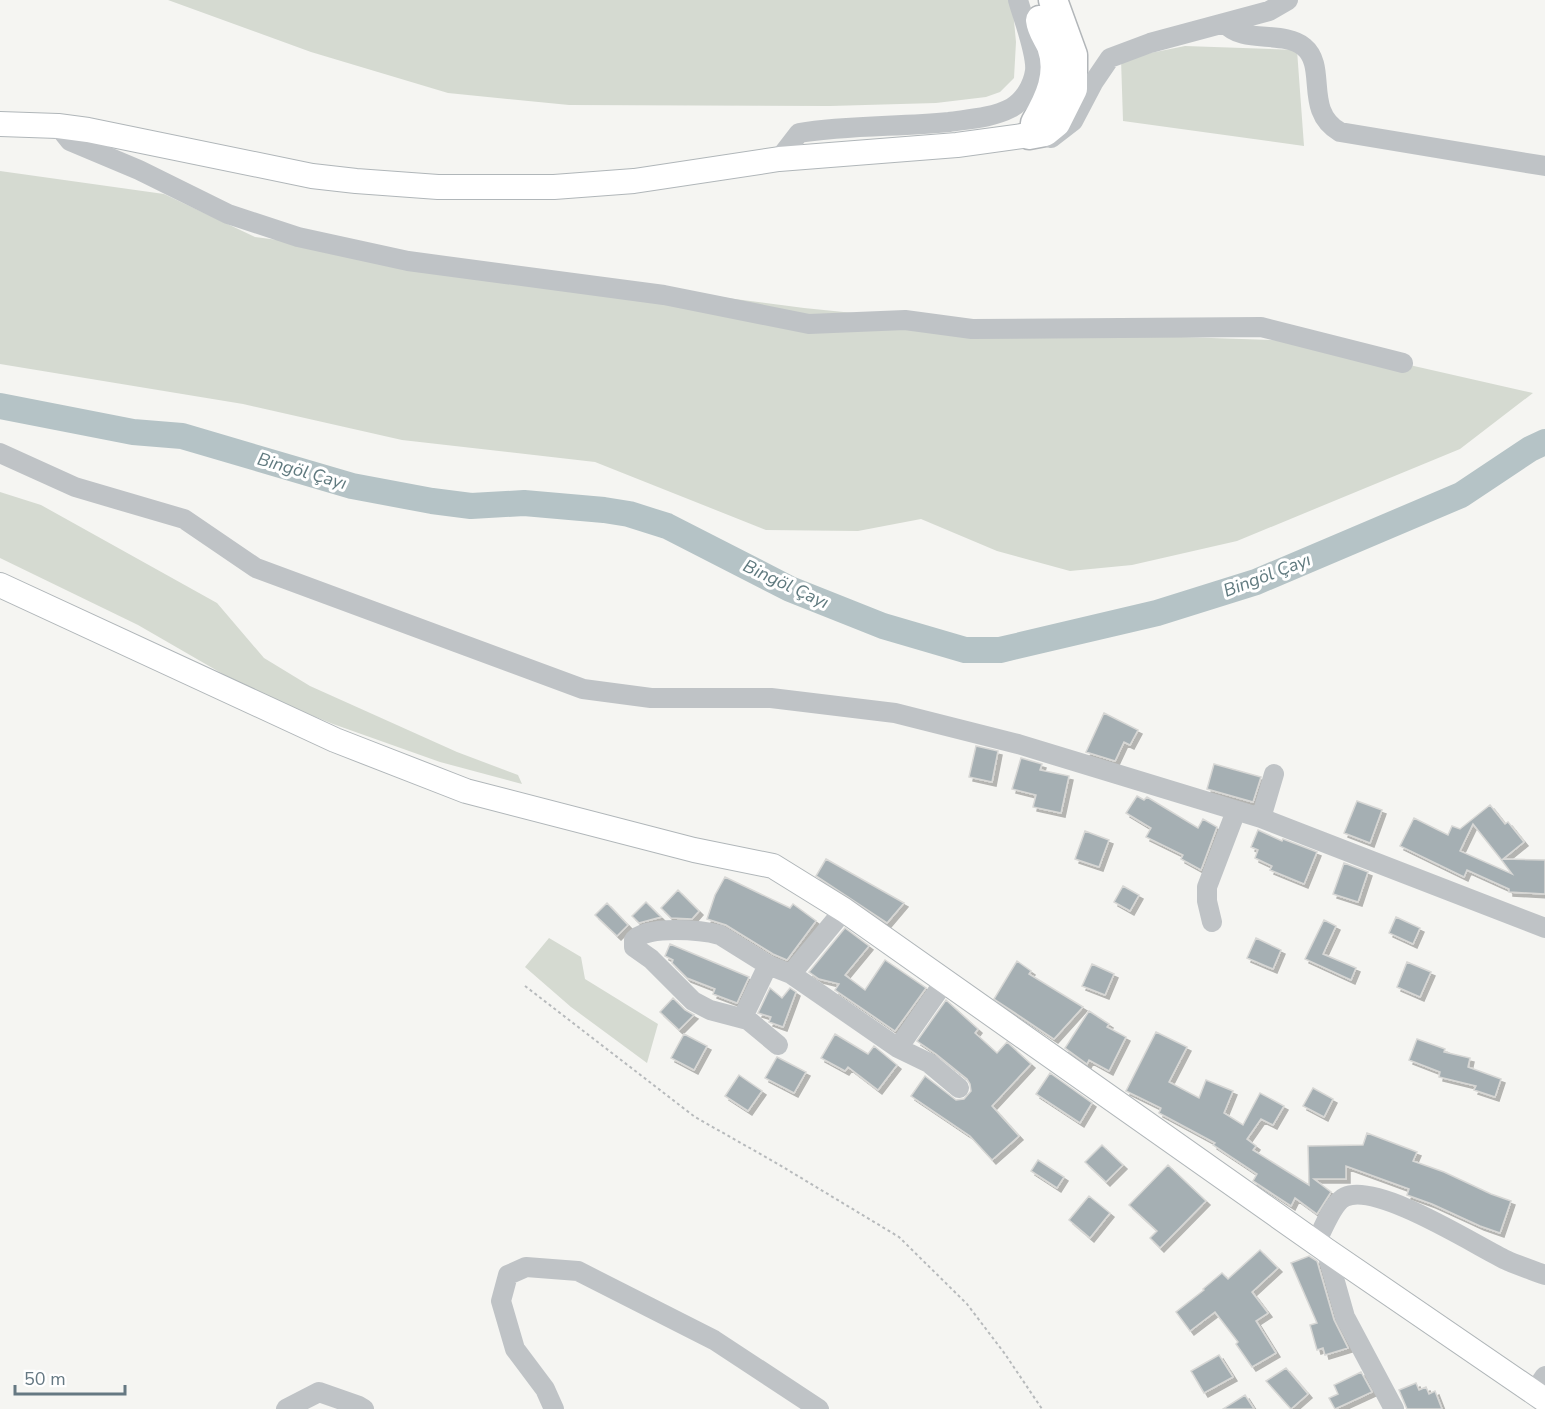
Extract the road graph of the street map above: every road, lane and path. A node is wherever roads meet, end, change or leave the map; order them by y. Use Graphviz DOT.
graph roads {
  1 [pos="1018,0"];
  2 [pos="1037,0"];
  3 [pos="1053,0"];
  4 [pos="1288,0"];
  5 [pos="1226,24"];
  6 [pos="0,124"];
  7 [pos="58,126"];
  8 [pos="1029,135"];
  9 [pos="779,159"];
  10 [pos="1545,166"];
  11 [pos="1403,363"];
  12 [pos="0,453"];
  13 [pos="0,585"];
  14 [pos="1274,774"];
  15 [pos="1236,811"];
  16 [pos="1261,818"];
  17 [pos="844,910"];
  18 [pos="1212,922"];
  19 [pos="1545,928"];
  20 [pos="768,965"];
  21 [pos="791,974"];
  22 [pos="945,981"];
  23 [pos="525,986"];
  24 [pos="743,1017"];
  25 [pos="778,1045"];
  26 [pos="898,1048"];
  27 [pos="959,1088"];
  28 [pos="1321,1246"];
  29 [pos="1545,1275"];
  30 [pos="1541,1389"];
  31 [pos="286,1409"];
  32 [pos="364,1409"];
  33 [pos="554,1409"];
  34 [pos="819,1409"];
  35 [pos="1042,1409"];
  36 [pos="1394,1409"];
  1 -- 9 [label="street"];
  2 -- 8 [label="highway"];
  3 -- 8 [label="highway"];
  4 -- 5 [label="street"];
  5 -- 8 [label="street"];
  5 -- 10 [label="street"];
  6 -- 7 [label="main road"];
  7 -- 9 [label="main road"];
  7 -- 11 [label="street"];
  8 -- 9 [label="main road"];
  12 -- 15 [label="street"];
  13 -- 17 [label="main road"];
  14 -- 16 [label="street"];
  15 -- 16 [label="street"];
  15 -- 18 [label="street"];
  16 -- 19 [label="street"];
  17 -- 21 [label="street"];
  17 -- 22 [label="main road"];
  20 -- 21 [label="street"];
  20 -- 24 [label="street"];
  20 -- 24 [label="street"];
  21 -- 26 [label="street"];
  22 -- 26 [label="street"];
  22 -- 28 [label="main road"];
  23 -- 35 [label="path"];
  24 -- 25 [label="street"];
  26 -- 27 [label="street"];
  28 -- 29 [label="street"];
  28 -- 30 [label="main road"];
  28 -- 36 [label="street"];
  31 -- 32 [label="street"];
  33 -- 34 [label="street"];
}
